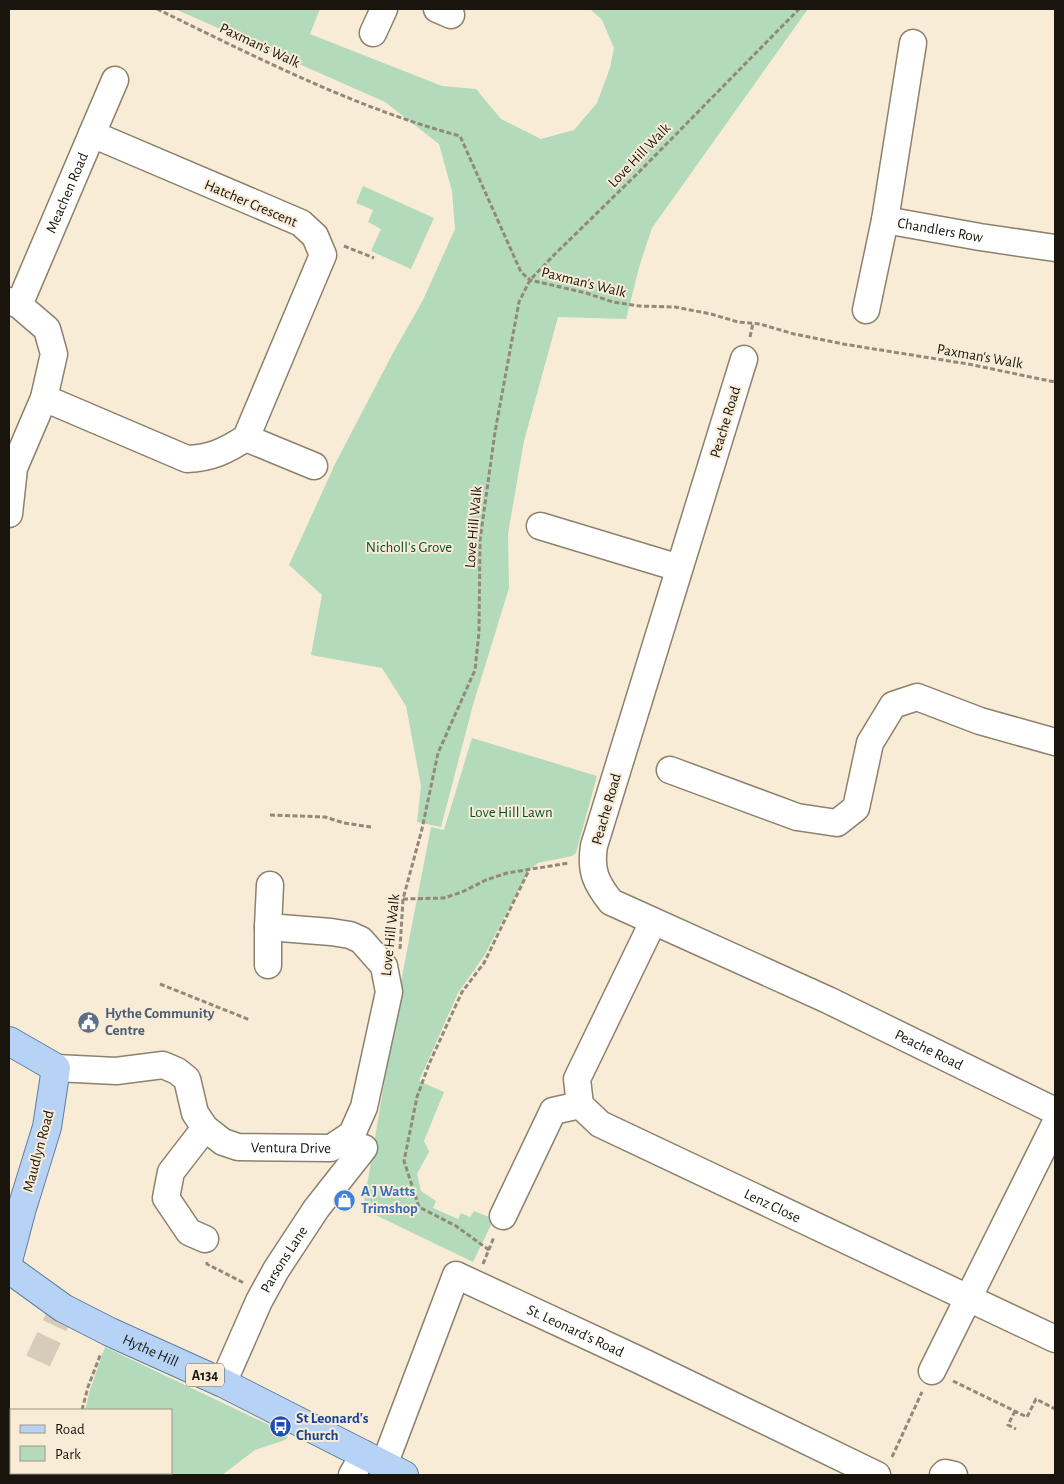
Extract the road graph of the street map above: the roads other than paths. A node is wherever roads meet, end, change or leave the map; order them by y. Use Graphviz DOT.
graph roads {
  1 [pos="384,9"];
  2 [pos="373,34"];
  3 [pos="913,42"];
  4 [pos="116,80"];
  5 [pos="92,134"];
  6 [pos="885,220"];
  7 [pos="1055,248"];
  8 [pos="14,303"];
  9 [pos="866,310"];
  10 [pos="744,359"];
  11 [pos="44,398"];
  12 [pos="246,438"];
  13 [pos="314,466"];
  14 [pos="9,514"];
  15 [pos="540,526"];
  16 [pos="679,568"];
  17 [pos="1055,742"];
  18 [pos="670,770"];
  19 [pos="270,885"];
  20 [pos="654,922"];
  21 [pos="268,927"];
  22 [pos="268,965"];
  23 [pos="9,1041"];
  24 [pos="56,1068"];
  25 [pos="580,1105"];
  26 [pos="1055,1111"];
  27 [pos="1055,1124"];
  28 [pos="206,1128"];
  29 [pos="364,1148"];
  30 [pos="503,1216"];
  31 [pos="205,1238"];
  32 [pos="9,1257"];
  33 [pos="9,1269"];
  34 [pos="969,1298"];
  35 [pos="1055,1339"];
  36 [pos="932,1371"];
  37 [pos="223,1383"];
  38 [pos="376,1467"];
  39 [pos="884,1467"];
  40 [pos="943,1475"];
  41 [pos="954,1475"];
  1 -- 2 [label="street"];
  3 -- 6 [label="street"];
  4 -- 5 [label="street, Meachen Road"];
  5 -- 8 [label="street, Meachen Road"];
  5 -- 12 [label="street, Hatcher Crescent"];
  6 -- 7 [label="street, Chandlers Row"];
  6 -- 9 [label="street, Chandlers Row"];
  8 -- 11 [label="street"];
  10 -- 16 [label="street, Peache Road"];
  11 -- 12 [label="street"];
  11 -- 14 [label="street"];
  12 -- 13 [label="street"];
  15 -- 16 [label="street"];
  16 -- 20 [label="street, Peache Road"];
  17 -- 18 [label="street"];
  19 -- 21 [label="street"];
  20 -- 25 [label="street"];
  20 -- 26 [label="street, Peache Road"];
  21 -- 22 [label="street"];
  21 -- 28 [label="street, Ventura Drive"];
  23 -- 24 [label="main road"];
  24 -- 28 [label="street, Ventura Drive"];
  24 -- 32 [label="main road, Maudlyn Road"];
  25 -- 30 [label="street"];
  25 -- 34 [label="street, Lenz Close"];
  27 -- 34 [label="street"];
  28 -- 31 [label="street"];
  29 -- 37 [label="street, Parsons Lane"];
  33 -- 37 [label="main road, Hythe Hill / A134"];
  34 -- 35 [label="street, Lenz Close"];
  34 -- 36 [label="street"];
  37 -- 38 [label="main road, Hythe Hill / A134"];
  38 -- 39 [label="street, St. Leonard's Road"];
  40 -- 41 [label="street"];
}
